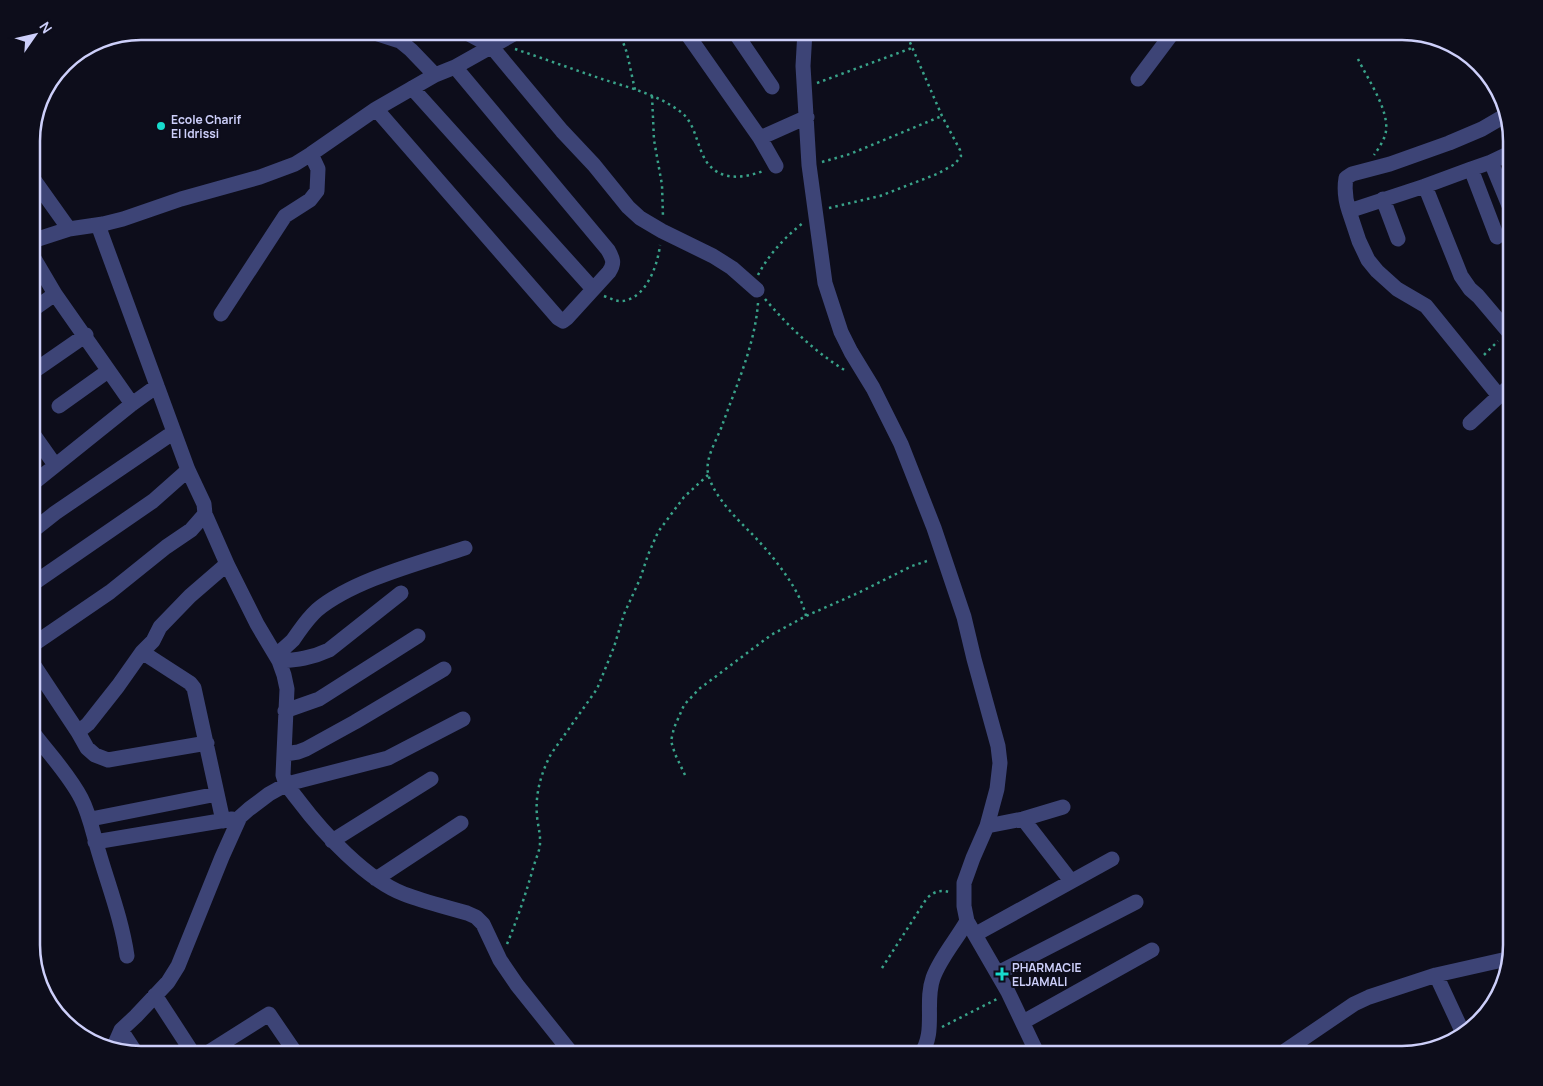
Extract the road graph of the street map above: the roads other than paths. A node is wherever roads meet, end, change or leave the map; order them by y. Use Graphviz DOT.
graph roads {
  1 [pos="400,40"];
  2 [pos="483,40"];
  3 [pos="503,40"];
  4 [pos="691,40"];
  5 [pos="740,40"];
  6 [pos="804,40"];
  7 [pos="1167,40"];
  8 [pos="494,45"];
  9 [pos="455,67"];
  10 [pos="435,76"];
  11 [pos="1138,79"];
  12 [pos="772,87"];
  13 [pos="412,88"];
  14 [pos="376,109"];
  15 [pos="807,117"];
  16 [pos="1501,118"];
  17 [pos="760,138"];
  18 [pos="311,154"];
  19 [pos="1503,156"];
  20 [pos="1491,162"];
  21 [pos="776,166"];
  22 [pos="1471,168"];
  23 [pos="1425,186"];
  24 [pos="40,188"];
  25 [pos="1503,191"];
  26 [pos="1383,199"];
  27 [pos="1349,211"];
  28 [pos="98,225"];
  29 [pos="69,229"];
  30 [pos="1497,236"];
  31 [pos="40,238"];
  32 [pos="1398,239"];
  33 [pos="40,269"];
  34 [pos="593,289"];
  35 [pos="757,290"];
  36 [pos="55,294"];
  37 [pos="40,305"];
  38 [pos="221,314"];
  39 [pos="1503,326"];
  40 [pos="86,335"];
  41 [pos="40,366"];
  42 [pos="108,371"];
  43 [pos="157,386"];
  44 [pos="1503,392"];
  45 [pos="1499,396"];
  46 [pos="132,404"];
  47 [pos="59,406"];
  48 [pos="1470,423"];
  49 [pos="174,432"];
  50 [pos="40,443"];
  51 [pos="55,465"];
  52 [pos="188,470"];
  53 [pos="40,478"];
  54 [pos="205,514"];
  55 [pos="40,525"];
  56 [pos="465,548"];
  57 [pos="227,564"];
  58 [pos="40,579"];
  59 [pos="401,593"];
  60 [pos="418,636"];
  61 [pos="40,640"];
  62 [pos="142,652"];
  63 [pos="278,658"];
  64 [pos="444,669"];
  65 [pos="40,673"];
  66 [pos="285,711"];
  67 [pos="464,719"];
  68 [pos="78,732"];
  69 [pos="40,741"];
  70 [pos="206,743"];
  71 [pos="285,754"];
  72 [pos="431,779"];
  73 [pos="287,784"];
  74 [pos="217,794"];
  75 [pos="1063,807"];
  76 [pos="240,817"];
  77 [pos="1023,819"];
  78 [pos="90,820"];
  79 [pos="223,821"];
  80 [pos="461,823"];
  81 [pos="987,826"];
  82 [pos="332,841"];
  83 [pos="96,842"];
  84 [pos="1112,859"];
  85 [pos="376,879"];
  86 [pos="1071,881"];
  87 [pos="1136,902"];
  88 [pos="967,920"];
  89 [pos="976,934"];
  90 [pos="1152,950"];
  91 [pos="128,956"];
  92 [pos="1502,960"];
  93 [pos="998,973"];
  94 [pos="1436,976"];
  95 [pos="154,995"];
  96 [pos="1023,1022"];
  97 [pos="1460,1027"];
  98 [pos="121,1030"];
  99 [pos="115,1043"];
  100 [pos="131,1046"];
  101 [pos="188,1046"];
  102 [pos="218,1046"];
  103 [pos="290,1046"];
  104 [pos="566,1046"];
  105 [pos="926,1046"];
  106 [pos="1034,1046"];
  107 [pos="1292,1046"];
  1 -- 10 [label="street"];
  2 -- 8 [label="street"];
  3 -- 8 [label="street"];
  4 -- 17 [label="street"];
  5 -- 12 [label="street"];
  6 -- 15 [label="street"];
  7 -- 11 [label="street"];
  8 -- 9 [label="street"];
  8 -- 35 [label="street"];
  9 -- 10 [label="street"];
  9 -- 34 [label="street"];
  10 -- 13 [label="street"];
  13 -- 14 [label="street"];
  13 -- 34 [label="street"];
  14 -- 18 [label="street"];
  14 -- 34 [label="street"];
  15 -- 17 [label="street"];
  15 -- 81 [label="street"];
  16 -- 27 [label="street"];
  17 -- 21 [label="street"];
  18 -- 28 [label="street"];
  18 -- 38 [label="street"];
  19 -- 20 [label="street"];
  20 -- 22 [label="street"];
  20 -- 25 [label="street"];
  22 -- 23 [label="street"];
  22 -- 30 [label="street"];
  23 -- 26 [label="street"];
  23 -- 39 [label="street"];
  24 -- 29 [label="street"];
  26 -- 27 [label="street"];
  26 -- 32 [label="street"];
  27 -- 45 [label="street"];
  28 -- 29 [label="street"];
  28 -- 43 [label="street"];
  29 -- 31 [label="street"];
  33 -- 36 [label="street"];
  36 -- 37 [label="street"];
  36 -- 40 [label="street"];
  40 -- 41 [label="street"];
  40 -- 42 [label="street"];
  42 -- 46 [label="street"];
  42 -- 47 [label="street"];
  43 -- 46 [label="street"];
  43 -- 49 [label="street"];
  44 -- 45 [label="street"];
  45 -- 48 [label="street"];
  46 -- 51 [label="street"];
  49 -- 52 [label="street"];
  49 -- 55 [label="street"];
  50 -- 51 [label="street"];
  51 -- 53 [label="street"];
  52 -- 54 [label="street"];
  52 -- 58 [label="street"];
  54 -- 57 [label="street"];
  54 -- 61 [label="street"];
  56 -- 63 [label="street"];
  57 -- 62 [label="street"];
  57 -- 63 [label="street"];
  59 -- 63 [label="street"];
  60 -- 66 [label="street"];
  62 -- 68 [label="street"];
  62 -- 70 [label="street"];
  63 -- 66 [label="street"];
  64 -- 71 [label="street"];
  65 -- 68 [label="street"];
  66 -- 71 [label="street"];
  67 -- 73 [label="street"];
  68 -- 70 [label="street"];
  69 -- 78 [label="street"];
  70 -- 74 [label="street"];
  71 -- 73 [label="street"];
  72 -- 82 [label="street"];
  73 -- 76 [label="street"];
  73 -- 82 [label="street"];
  74 -- 78 [label="street"];
  74 -- 79 [label="street"];
  75 -- 77 [label="street"];
  76 -- 79 [label="street"];
  76 -- 95 [label="street"];
  77 -- 81 [label="street"];
  77 -- 86 [label="street"];
  78 -- 83 [label="street"];
  79 -- 83 [label="street"];
  80 -- 85 [label="street"];
  81 -- 88 [label="street"];
  82 -- 85 [label="street"];
  83 -- 91 [label="street"];
  84 -- 86 [label="street"];
  85 -- 104 [label="street"];
  86 -- 89 [label="street"];
  87 -- 93 [label="street"];
  88 -- 89 [label="street"];
  88 -- 105 [label="street"];
  89 -- 93 [label="street"];
  90 -- 96 [label="street"];
  92 -- 94 [label="street"];
  93 -- 96 [label="street"];
  94 -- 97 [label="street"];
  94 -- 107 [label="street"];
  95 -- 98 [label="street"];
  95 -- 101 [label="street"];
  96 -- 106 [label="street"];
  98 -- 99 [label="street"];
  98 -- 100 [label="street"];
  102 -- 103 [label="street"];
}
